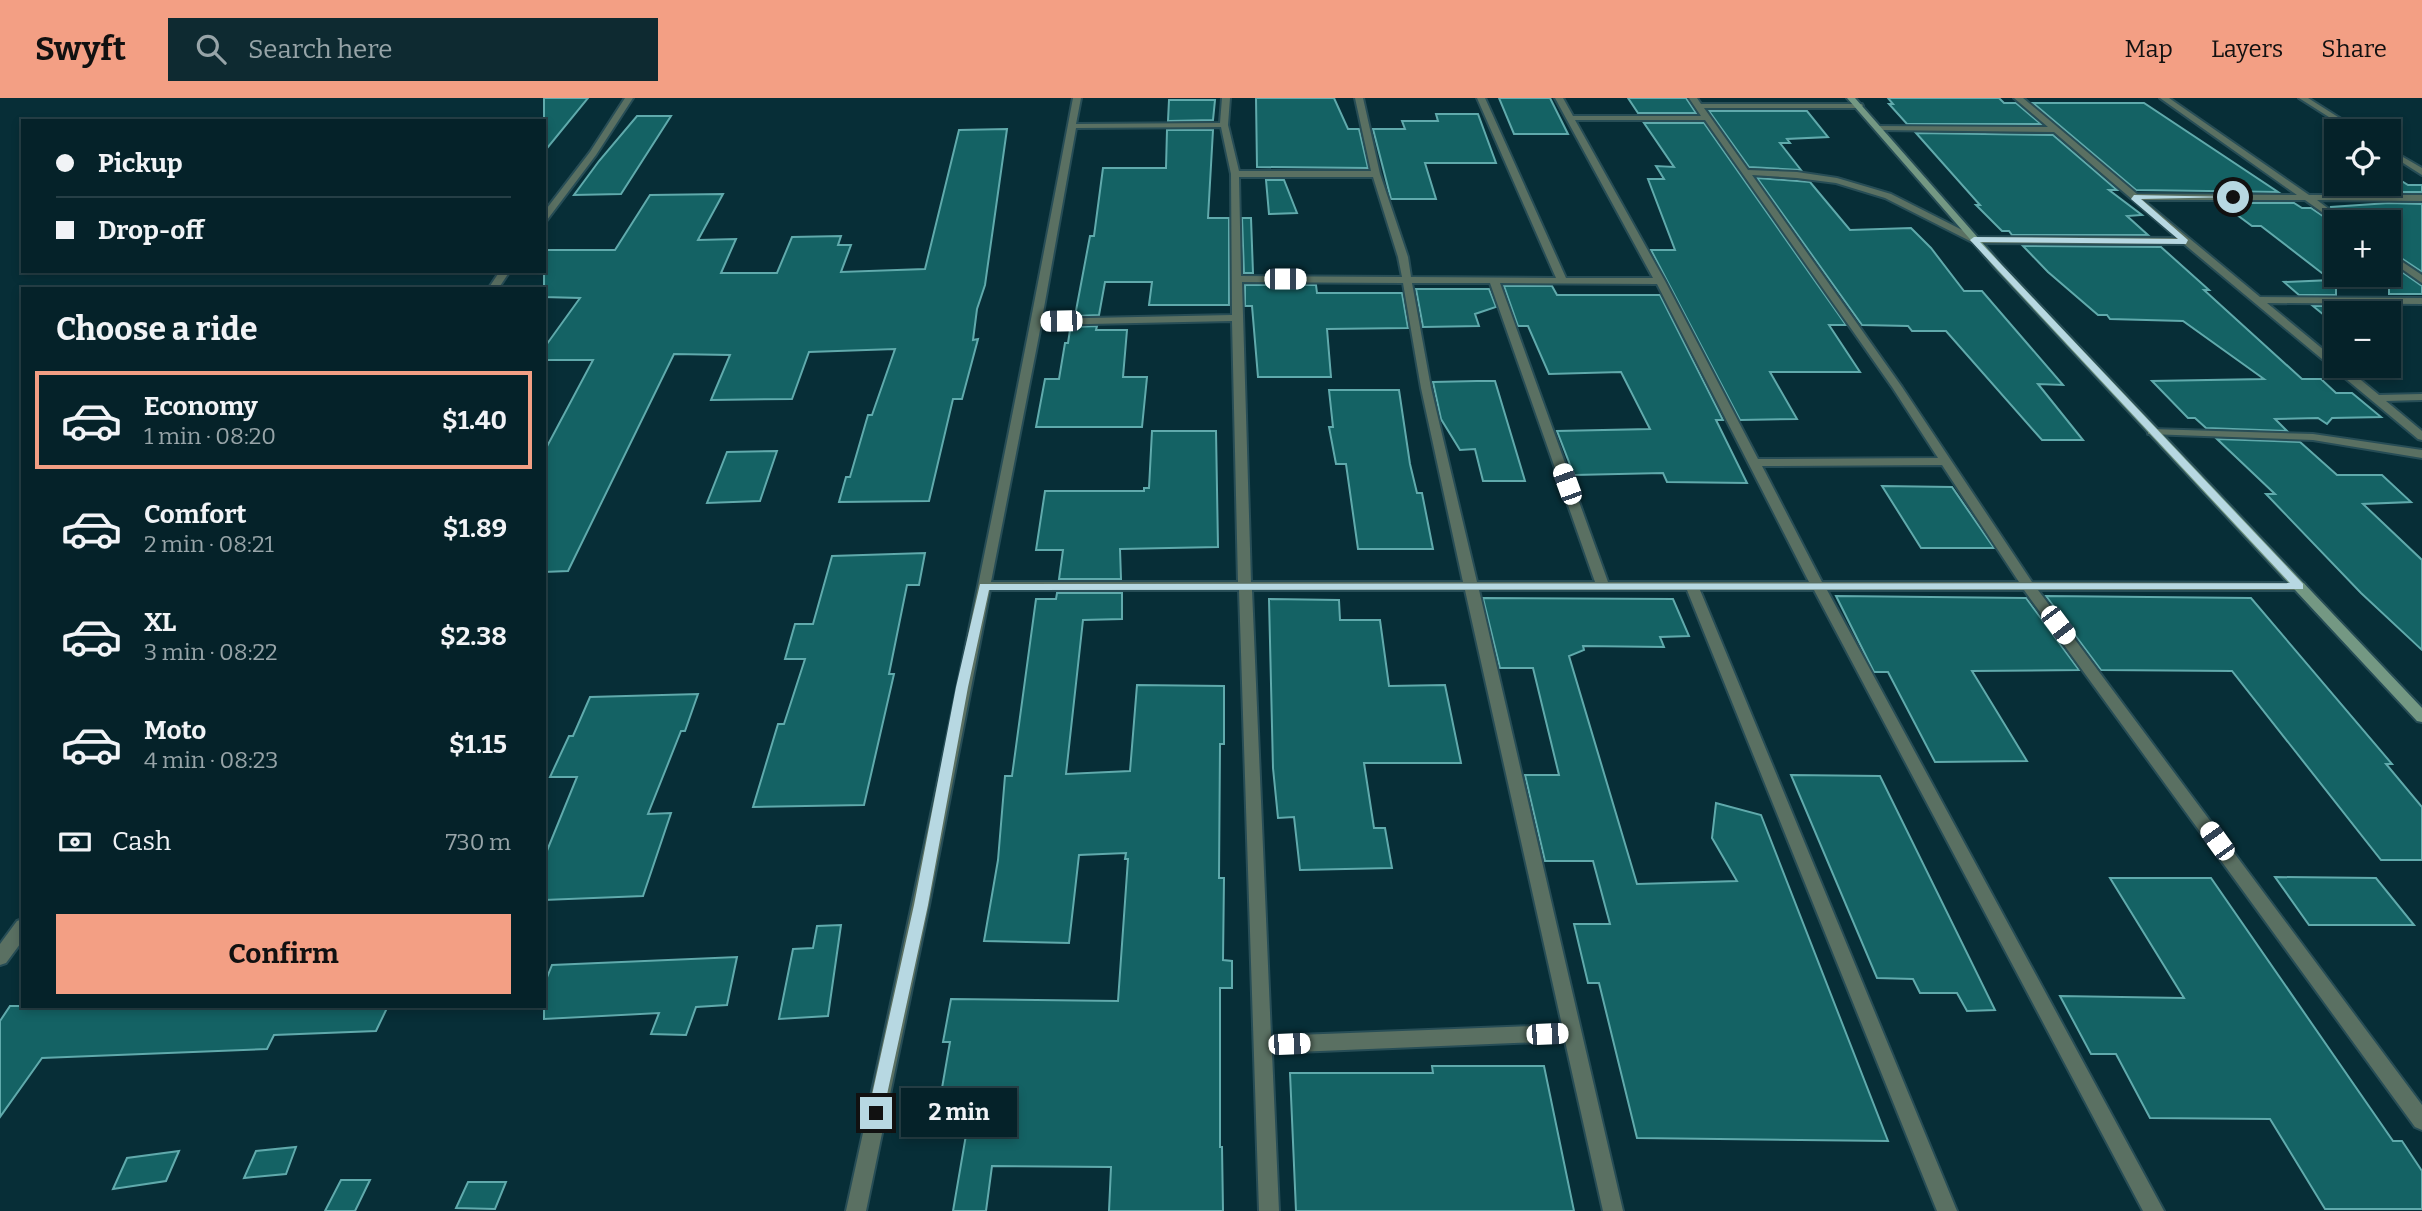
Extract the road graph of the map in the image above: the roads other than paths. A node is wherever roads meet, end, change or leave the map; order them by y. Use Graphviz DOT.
graph roads {
  1 [pos="629,98"];
  2 [pos="1077,98"];
  3 [pos="1226,98"];
  4 [pos="1359,98"];
  5 [pos="1481,98"];
  6 [pos="1559,98"];
  7 [pos="2018,98"];
  8 [pos="2164,98"];
  9 [pos="2303,98"];
  10 [pos="1696,102"];
  11 [pos="1855,102"];
  12 [pos="1570,118"];
  13 [pos="1707,118"];
  14 [pos="2337,119"];
  15 [pos="1224,125"];
  16 [pos="1071,126"];
  17 [pos="1879,128"];
  18 [pos="2056,130"];
  19 [pos="2401,159"];
  20 [pos="1746,172"];
  21 [pos="2422,172"];
  22 [pos="1235,174"];
  23 [pos="1376,174"];
  24 [pos="2134,197"];
  25 [pos="2307,197"];
  26 [pos="2422,198"];
  27 [pos="2325,210"];
  28 [pos="546,215"];
  29 [pos="1974,240"];
  30 [pos="2186,241"];
  31 [pos="2401,265"];
  32 [pos="1236,279"];
  33 [pos="1407,279"];
  34 [pos="1494,280"];
  35 [pos="1562,280"];
  36 [pos="2422,280"];
  37 [pos="1660,281"];
  38 [pos="2257,300"];
  39 [pos="2422,301"];
  40 [pos="1237,318"];
  41 [pos="1036,322"];
  42 [pos="2324,354"];
  43 [pos="2353,378"];
  44 [pos="2422,397"];
  45 [pos="2377,398"];
  46 [pos="2152,432"];
  47 [pos="2422,437"];
  48 [pos="2422,454"];
  49 [pos="1945,461"];
  50 [pos="1754,463"];
  51 [pos="1691,585"];
  52 [pos="984,586"];
  53 [pos="1245,586"];
  54 [pos="1471,586"];
  55 [pos="1603,586"];
  56 [pos="1818,586"];
  57 [pos="2028,586"];
  58 [pos="2299,586"];
  59 [pos="2422,717"];
  60 [pos="21,929"];
  61 [pos="0,958"];
  62 [pos="1573,1033"];
  63 [pos="1263,1045"];
  64 [pos="2422,1121"];
  65 [pos="856,1211"];
  66 [pos="1269,1211"];
  67 [pos="1613,1211"];
  68 [pos="1947,1211"];
  69 [pos="2154,1211"];
  1 -- 28 [label="street"];
  2 -- 16 [label="street"];
  3 -- 15 [label="street"];
  4 -- 23 [label="street"];
  5 -- 35 [label="street"];
  6 -- 12 [label="street"];
  7 -- 18 [label="street"];
  8 -- 25 [label="street"];
  9 -- 14 [label="street"];
  10 -- 11 [label="street"];
  10 -- 13 [label="street"];
  11 -- 17 [label="street"];
  12 -- 13 [label="street"];
  12 -- 37 [label="street"];
  13 -- 20 [label="street"];
  15 -- 16 [label="street"];
  15 -- 22 [label="street"];
  16 -- 41 [label="street"];
  17 -- 18 [label="street"];
  17 -- 29 [label="street"];
  18 -- 24 [label="street"];
  19 -- 21 [label="street"];
  20 -- 29 [label="street"];
  20 -- 49 [label="street"];
  22 -- 23 [label="street"];
  22 -- 32 [label="street"];
  23 -- 33 [label="street"];
  24 -- 25 [label="street"];
  24 -- 30 [label="street"];
  25 -- 26 [label="street"];
  25 -- 27 [label="street"];
  29 -- 30 [label="street"];
  29 -- 46 [label="street"];
  30 -- 38 [label="street"];
  31 -- 36 [label="street"];
  32 -- 33 [label="street"];
  32 -- 40 [label="street"];
  33 -- 34 [label="street"];
  33 -- 54 [label="street"];
  34 -- 35 [label="street"];
  34 -- 55 [label="street"];
  35 -- 37 [label="street"];
  37 -- 50 [label="street"];
  38 -- 39 [label="street"];
  38 -- 42 [label="street"];
  40 -- 41 [label="street"];
  40 -- 53 [label="street"];
  41 -- 52 [label="street"];
  43 -- 45 [label="street"];
  44 -- 45 [label="street"];
  45 -- 47 [label="street"];
  46 -- 48 [label="street"];
  46 -- 58 [label="street"];
  49 -- 50 [label="street"];
  49 -- 57 [label="street"];
  50 -- 56 [label="street"];
  51 -- 55 [label="street"];
  51 -- 56 [label="street"];
  51 -- 68 [label="street"];
  52 -- 53 [label="street"];
  52 -- 65 [label="street"];
  53 -- 54 [label="street"];
  53 -- 63 [label="street"];
  54 -- 55 [label="street"];
  54 -- 62 [label="street"];
  56 -- 57 [label="street"];
  56 -- 69 [label="street"];
  57 -- 58 [label="street"];
  57 -- 64 [label="street"];
  58 -- 59 [label="street"];
  60 -- 61 [label="street"];
  62 -- 63 [label="street"];
  62 -- 67 [label="street"];
  63 -- 66 [label="street"];
}
